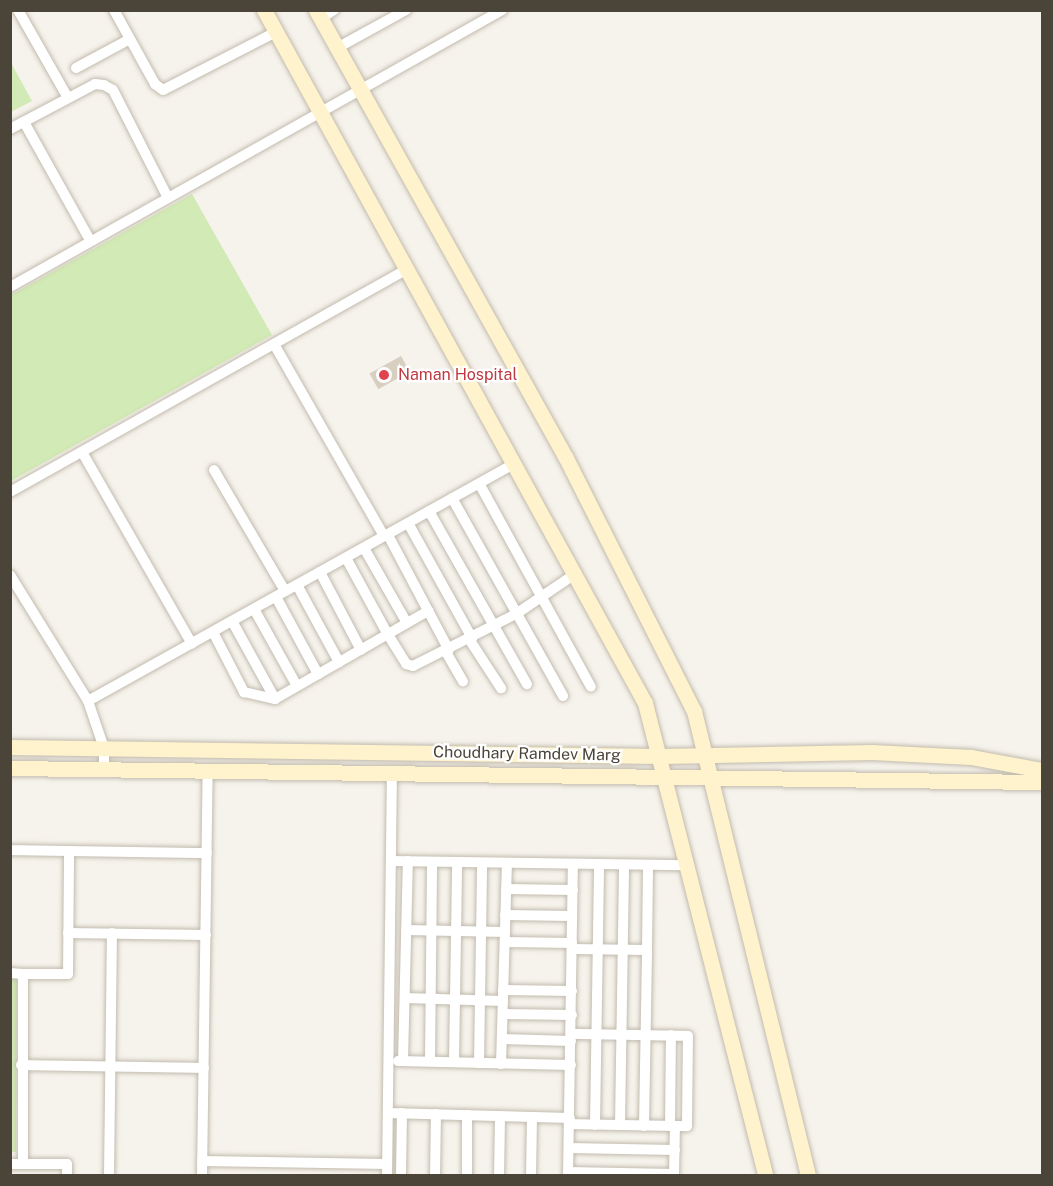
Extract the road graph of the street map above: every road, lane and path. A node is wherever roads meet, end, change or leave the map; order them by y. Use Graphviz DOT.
graph roads {
  1 [pos="114,10"];
  2 [pos="264,10"];
  3 [pos="334,10"];
  4 [pos="406,10"];
  5 [pos="502,10"];
  6 [pos="23,12"];
  7 [pos="318,15"];
  8 [pos="484,15"];
  9 [pos="276,32"];
  10 [pos="130,39"];
  11 [pos="337,48"];
  12 [pos="76,68"];
  13 [pos="361,91"];
  14 [pos="68,98"];
  15 [pos="321,113"];
  16 [pos="24,122"];
  17 [pos="10,129"];
  18 [pos="168,198"];
  19 [pos="90,240"];
  20 [pos="406,270"];
  21 [pos="12,283"];
  22 [pos="274,344"];
  23 [pos="82,453"];
  24 [pos="514,464"];
  25 [pos="214,470"];
  26 [pos="480,484"];
  27 [pos="10,492"];
  28 [pos="452,498"];
  29 [pos="429,512"];
  30 [pos="408,523"];
  31 [pos="386,536"];
  32 [pos="364,548"];
  33 [pos="346,558"];
  34 [pos="320,572"];
  35 [pos="10,575"];
  36 [pos="572,576"];
  37 [pos="297,585"];
  38 [pos="281,594"];
  39 [pos="541,598"];
  40 [pos="254,609"];
  41 [pos="428,611"];
  42 [pos="516,614"];
  43 [pos="232,621"];
  44 [pos="407,623"];
  45 [pos="494,626"];
  46 [pos="213,632"];
  47 [pos="387,633"];
  48 [pos="471,639"];
  49 [pos="192,644"];
  50 [pos="361,650"];
  51 [pos="448,651"];
  52 [pos="339,662"];
  53 [pos="318,674"];
  54 [pos="463,682"];
  55 [pos="527,684"];
  56 [pos="297,686"];
  57 [pos="591,687"];
  58 [pos="501,688"];
  59 [pos="563,696"];
  60 [pos="275,699"];
  61 [pos="88,701"];
  62 [pos="10,747"];
  63 [pos="104,748"];
  64 [pos="704,754"];
  65 [pos="661,756"];
  66 [pos="10,768"];
  67 [pos="104,769"];
  68 [pos="208,770"];
  69 [pos="1042,770"];
  70 [pos="392,772"];
  71 [pos="666,777"];
  72 [pos="710,777"];
  73 [pos="1042,782"];
  74 [pos="10,850"];
  75 [pos="69,852"];
  76 [pos="207,854"];
  77 [pos="391,861"];
  78 [pos="408,861"];
  79 [pos="432,862"];
  80 [pos="457,862"];
  81 [pos="482,863"];
  82 [pos="507,863"];
  83 [pos="573,864"];
  84 [pos="599,865"];
  85 [pos="624,865"];
  86 [pos="648,865"];
  87 [pos="688,865"];
  88 [pos="506,889"];
  89 [pos="573,890"];
  90 [pos="505,915"];
  91 [pos="572,916"];
  92 [pos="406,930"];
  93 [pos="431,930"];
  94 [pos="456,932"];
  95 [pos="481,932"];
  96 [pos="68,933"];
  97 [pos="112,933"];
  98 [pos="206,934"];
  99 [pos="505,937"];
  100 [pos="572,946"];
  101 [pos="598,949"];
  102 [pos="623,950"];
  103 [pos="647,950"];
  104 [pos="10,973"];
  105 [pos="23,974"];
  106 [pos="572,991"];
  107 [pos="503,995"];
  108 [pos="405,998"];
  109 [pos="430,999"];
  110 [pos="455,1000"];
  111 [pos="480,1000"];
  112 [pos="502,1014"];
  113 [pos="572,1015"];
  114 [pos="597,1035"];
  115 [pos="622,1035"];
  116 [pos="646,1035"];
  117 [pos="671,1035"];
  118 [pos="571,1037"];
  119 [pos="502,1039"];
  120 [pos="388,1060"];
  121 [pos="403,1061"];
  122 [pos="430,1061"];
  123 [pos="454,1062"];
  124 [pos="478,1063"];
  125 [pos="501,1064"];
  126 [pos="21,1065"];
  127 [pos="571,1065"];
  128 [pos="110,1066"];
  129 [pos="204,1068"];
  130 [pos="388,1113"];
  131 [pos="402,1113"];
  132 [pos="435,1114"];
  133 [pos="467,1115"];
  134 [pos="500,1116"];
  135 [pos="532,1117"];
  136 [pos="570,1121"];
  137 [pos="595,1125"];
  138 [pos="620,1125"];
  139 [pos="645,1126"];
  140 [pos="672,1126"];
  141 [pos="569,1148"];
  142 [pos="675,1150"];
  143 [pos="202,1161"];
  144 [pos="10,1164"];
  145 [pos="22,1164"];
  146 [pos="387,1164"];
  147 [pos="568,1174"];
  148 [pos="674,1175"];
  149 [pos="67,1176"];
  150 [pos="109,1176"];
  151 [pos="202,1176"];
  152 [pos="387,1176"];
  153 [pos="400,1176"];
  154 [pos="435,1176"];
  155 [pos="466,1176"];
  156 [pos="499,1176"];
  157 [pos="531,1176"];
  158 [pos="766,1176"];
  159 [pos="808,1176"];
  1 -- 10 [label="street"];
  2 -- 9 [label="street"];
  3 -- 7 [label="street"];
  4 -- 11 [label="street"];
  5 -- 8 [label="street"];
  6 -- 14 [label="street"];
  7 -- 11 [label="street"];
  8 -- 13 [label="street"];
  9 -- 10 [label="street"];
  9 -- 15 [label="street"];
  10 -- 12 [label="street"];
  11 -- 13 [label="street"];
  13 -- 15 [label="street"];
  13 -- 64 [label="street"];
  14 -- 16 [label="street"];
  14 -- 18 [label="street"];
  15 -- 18 [label="street"];
  15 -- 20 [label="street"];
  16 -- 17 [label="street"];
  16 -- 19 [label="street"];
  18 -- 19 [label="street"];
  19 -- 21 [label="street"];
  20 -- 22 [label="street"];
  20 -- 24 [label="street"];
  22 -- 23 [label="street"];
  22 -- 31 [label="street"];
  23 -- 27 [label="street"];
  23 -- 49 [label="street"];
  24 -- 26 [label="street"];
  24 -- 36 [label="street"];
  25 -- 38 [label="street"];
  26 -- 28 [label="street"];
  26 -- 39 [label="street"];
  28 -- 29 [label="street"];
  28 -- 42 [label="street"];
  29 -- 30 [label="street"];
  29 -- 45 [label="street"];
  30 -- 31 [label="street"];
  30 -- 48 [label="street"];
  31 -- 32 [label="street"];
  31 -- 41 [label="street"];
  32 -- 33 [label="street"];
  32 -- 44 [label="street"];
  33 -- 34 [label="street"];
  33 -- 47 [label="street"];
  34 -- 37 [label="street"];
  34 -- 50 [label="street"];
  35 -- 61 [label="street"];
  36 -- 39 [label="street"];
  36 -- 65 [label="street"];
  37 -- 38 [label="street"];
  37 -- 52 [label="street"];
  38 -- 40 [label="street"];
  38 -- 53 [label="street"];
  39 -- 42 [label="street"];
  39 -- 57 [label="street"];
  40 -- 43 [label="street"];
  40 -- 56 [label="street"];
  41 -- 44 [label="street"];
  41 -- 51 [label="street"];
  42 -- 45 [label="street"];
  42 -- 59 [label="street"];
  43 -- 46 [label="street"];
  43 -- 60 [label="street"];
  44 -- 47 [label="street"];
  45 -- 48 [label="street"];
  45 -- 55 [label="street"];
  46 -- 49 [label="street"];
  46 -- 60 [label="street"];
  47 -- 50 [label="street"];
  47 -- 51 [label="street"];
  48 -- 51 [label="street"];
  48 -- 58 [label="street"];
  49 -- 61 [label="street"];
  50 -- 52 [label="street"];
  51 -- 54 [label="street"];
  52 -- 53 [label="street"];
  53 -- 56 [label="street"];
  56 -- 60 [label="street"];
  61 -- 63 [label="street"];
  62 -- 63 [label="street, Choudhary Ramdev Marg"];
  63 -- 65 [label="street, Choudhary Ramdev Marg"];
  63 -- 67 [label="street"];
  64 -- 65 [label="street, Choudhary Ramdev Marg"];
  64 -- 69 [label="street, Choudhary Ramdev Marg"];
  64 -- 72 [label="street"];
  65 -- 71 [label="street"];
  66 -- 67 [label="street"];
  67 -- 68 [label="street"];
  68 -- 70 [label="street"];
  68 -- 76 [label="street"];
  70 -- 71 [label="street"];
  70 -- 77 [label="street"];
  71 -- 72 [label="street"];
  71 -- 87 [label="street"];
  72 -- 73 [label="street"];
  72 -- 159 [label="street"];
  74 -- 75 [label="street"];
  75 -- 76 [label="street"];
  75 -- 96 [label="street"];
  76 -- 98 [label="street"];
  77 -- 78 [label="street"];
  77 -- 120 [label="street"];
  78 -- 79 [label="street"];
  78 -- 92 [label="street"];
  79 -- 80 [label="street"];
  79 -- 93 [label="street"];
  80 -- 81 [label="street"];
  80 -- 94 [label="street"];
  81 -- 82 [label="street"];
  81 -- 95 [label="street"];
  82 -- 83 [label="street"];
  82 -- 88 [label="street"];
  83 -- 84 [label="street"];
  83 -- 89 [label="street"];
  84 -- 85 [label="street"];
  84 -- 101 [label="street"];
  85 -- 86 [label="street"];
  85 -- 102 [label="street"];
  86 -- 87 [label="street"];
  86 -- 103 [label="street"];
  87 -- 158 [label="street"];
  88 -- 89 [label="street"];
  88 -- 90 [label="street"];
  89 -- 91 [label="street"];
  90 -- 91 [label="street"];
  90 -- 99 [label="street"];
  91 -- 100 [label="street"];
  92 -- 93 [label="street"];
  92 -- 108 [label="street"];
  93 -- 94 [label="street"];
  93 -- 109 [label="street"];
  94 -- 95 [label="street"];
  94 -- 110 [label="street"];
  95 -- 99 [label="street"];
  95 -- 111 [label="street"];
  96 -- 97 [label="street"];
  96 -- 105 [label="street"];
  97 -- 98 [label="street"];
  97 -- 128 [label="street"];
  98 -- 129 [label="street"];
  99 -- 100 [label="street"];
  99 -- 107 [label="street"];
  100 -- 101 [label="street"];
  100 -- 106 [label="street"];
  101 -- 102 [label="street"];
  101 -- 114 [label="street"];
  102 -- 103 [label="street"];
  102 -- 115 [label="street"];
  103 -- 116 [label="street"];
  104 -- 105 [label="street"];
  105 -- 126 [label="street"];
  106 -- 107 [label="street"];
  106 -- 113 [label="street"];
  107 -- 111 [label="street"];
  107 -- 112 [label="street"];
  108 -- 109 [label="street"];
  108 -- 121 [label="street"];
  109 -- 110 [label="street"];
  109 -- 122 [label="street"];
  110 -- 111 [label="street"];
  110 -- 123 [label="street"];
  111 -- 124 [label="street"];
  112 -- 113 [label="street"];
  112 -- 119 [label="street"];
  113 -- 118 [label="street"];
  114 -- 115 [label="street"];
  114 -- 118 [label="street"];
  114 -- 137 [label="street"];
  115 -- 116 [label="street"];
  115 -- 138 [label="street"];
  116 -- 117 [label="street"];
  116 -- 139 [label="street"];
  117 -- 140 [label="street"];
  117 -- 140 [label="street"];
  118 -- 119 [label="street"];
  118 -- 127 [label="street"];
  119 -- 125 [label="street"];
  120 -- 121 [label="street"];
  120 -- 130 [label="street"];
  121 -- 122 [label="street"];
  122 -- 123 [label="street"];
  123 -- 124 [label="street"];
  124 -- 125 [label="street"];
  125 -- 127 [label="street"];
  126 -- 128 [label="street"];
  126 -- 145 [label="street"];
  127 -- 136 [label="street"];
  128 -- 129 [label="street"];
  128 -- 150 [label="street"];
  129 -- 143 [label="street"];
  130 -- 131 [label="street"];
  130 -- 146 [label="street"];
  131 -- 132 [label="street"];
  131 -- 153 [label="street"];
  132 -- 133 [label="street"];
  132 -- 154 [label="street"];
  133 -- 134 [label="street"];
  133 -- 155 [label="street"];
  134 -- 135 [label="street"];
  134 -- 156 [label="street"];
  135 -- 136 [label="street"];
  135 -- 157 [label="street"];
  136 -- 137 [label="street"];
  136 -- 141 [label="street"];
  137 -- 138 [label="street"];
  138 -- 139 [label="street"];
  139 -- 140 [label="street"];
  140 -- 142 [label="street"];
  141 -- 142 [label="street"];
  141 -- 147 [label="street"];
  142 -- 148 [label="street"];
  143 -- 146 [label="street"];
  143 -- 151 [label="street"];
  144 -- 145 [label="street"];
  145 -- 149 [label="street"];
  146 -- 152 [label="street"];
  147 -- 148 [label="street"];
}
